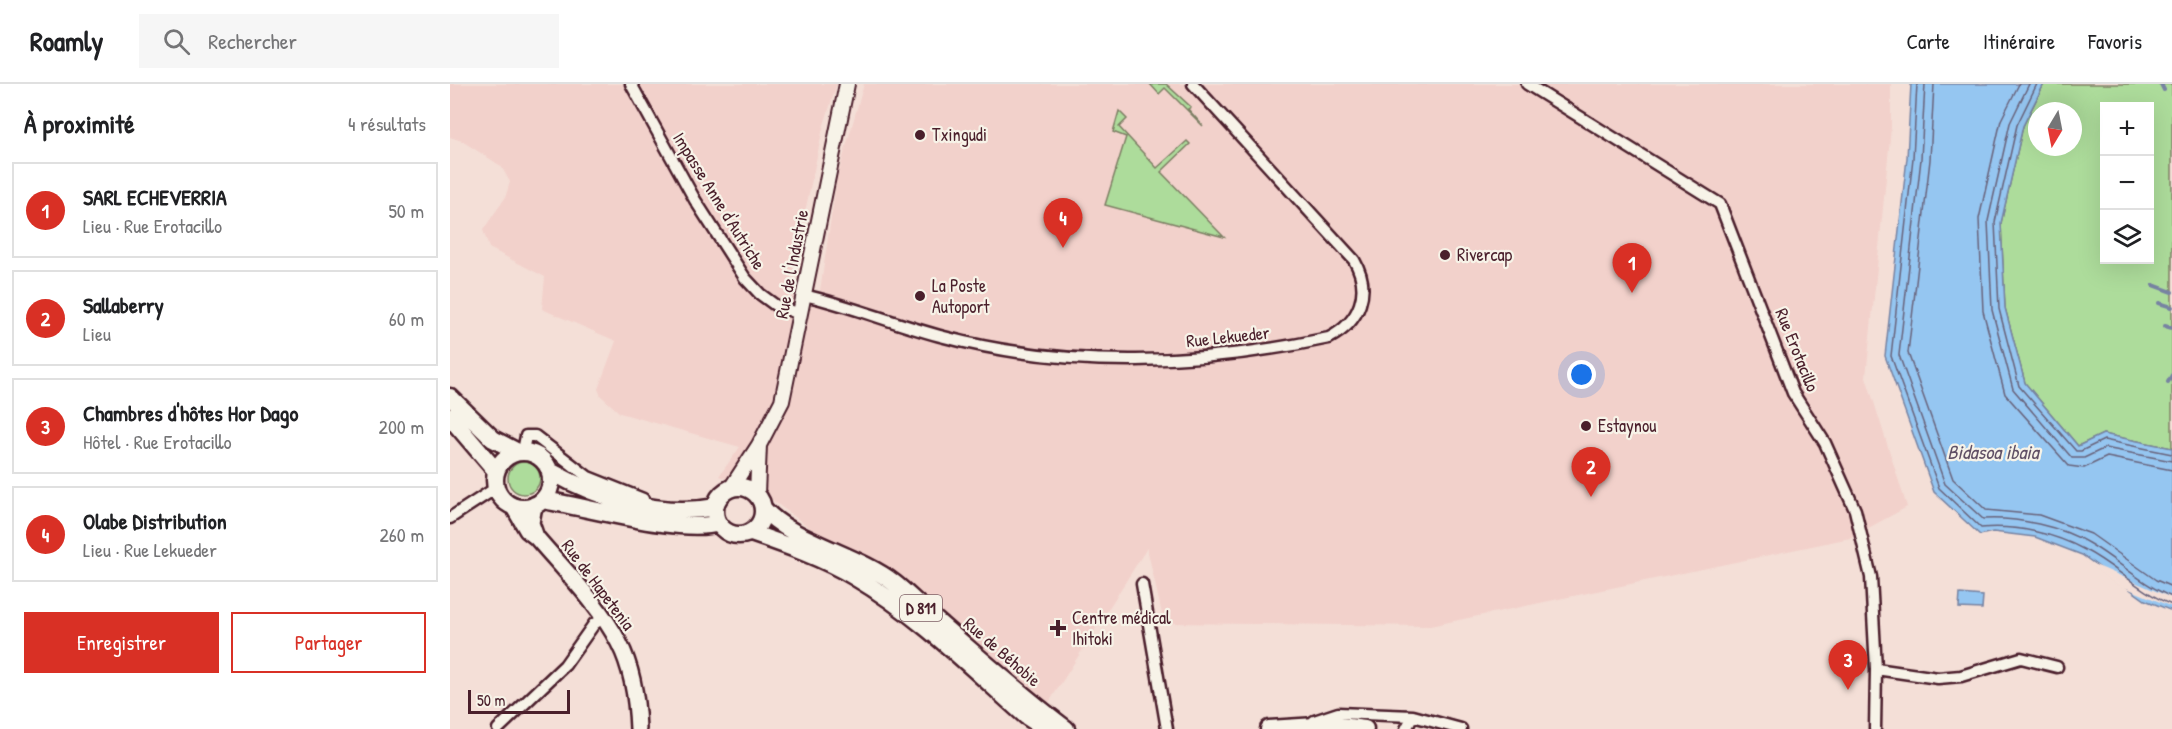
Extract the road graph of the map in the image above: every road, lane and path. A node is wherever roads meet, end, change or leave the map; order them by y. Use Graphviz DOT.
graph roads {
  1 [pos="631,84"];
  2 [pos="846,84"];
  3 [pos="1193,84"];
  4 [pos="1527,84"];
  5 [pos="804,295"];
  6 [pos="800,314"];
  7 [pos="450,397"];
  8 [pos="450,417"];
  9 [pos="759,445"];
  10 [pos="520,452"];
  11 [pos="549,471"];
  12 [pos="496,479"];
  13 [pos="731,488"];
  14 [pos="760,501"];
  15 [pos="538,503"];
  16 [pos="513,506"];
  17 [pos="678,510"];
  18 [pos="716,515"];
  19 [pos="450,519"];
  20 [pos="751,533"];
  21 [pos="536,537"];
  22 [pos="1142,584"];
  23 [pos="603,618"];
  24 [pos="2056,667"];
  25 [pos="1876,669"];
  26 [pos="1413,716"];
  27 [pos="1301,725"];
  28 [pos="1456,728"];
  29 [pos="498,729"];
  30 [pos="638,729"];
  31 [pos="1046,729"];
  32 [pos="1066,729"];
  33 [pos="1167,729"];
  34 [pos="1269,729"];
  35 [pos="1365,729"];
  36 [pos="1406,729"];
  37 [pos="1875,729"];
  1 -- 6 [label="street, Impasse Anne d'Autriche"];
  2 -- 5 [label="street, Rue de l'Industrie"];
  3 -- 5 [label="street, Rue Lekueder"];
  4 -- 25 [label="street, Rue Erotacillo"];
  5 -- 6 [label="street, Rue de l'Industrie"];
  6 -- 9 [label="street, Rue de l'Industrie"];
  7 -- 10 [label="main road"];
  8 -- 12 [label="main road"];
  9 -- 13 [label="street, Rue de l'Industrie"];
  9 -- 14 [label="street, Rue de l'Industrie"];
  10 -- 11 [label="main road"];
  10 -- 12 [label="main road"];
  10 -- 17 [label="street"];
  11 -- 15 [label="main road"];
  11 -- 17 [label="main road"];
  12 -- 16 [label="main road"];
  12 -- 19 [label="street"];
  13 -- 14 [label="main road"];
  13 -- 18 [label="main road"];
  14 -- 20 [label="main road"];
  14 -- 32 [label="main road, Rue de Béhobie / D 811"];
  15 -- 16 [label="main road"];
  15 -- 18 [label="main road"];
  15 -- 21 [label="main road, Rue de Hapetenia"];
  16 -- 21 [label="main road, Rue de Hapetenia"];
  17 -- 18 [label="main road"];
  18 -- 20 [label="main road"];
  20 -- 31 [label="main road, Rue de Béhobie"];
  21 -- 23 [label="main road, Rue de Hapetenia"];
  22 -- 33 [label="street"];
  23 -- 29 [label="street"];
  23 -- 30 [label="main road, Rue de Hapetenia"];
  24 -- 25 [label="street"];
  25 -- 37 [label="street, Rue Erotacillo"];
  26 -- 27 [label="street"];
  26 -- 28 [label="street"];
  26 -- 36 [label="street"];
  27 -- 34 [label="main road"];
  27 -- 35 [label="main road"];
}
